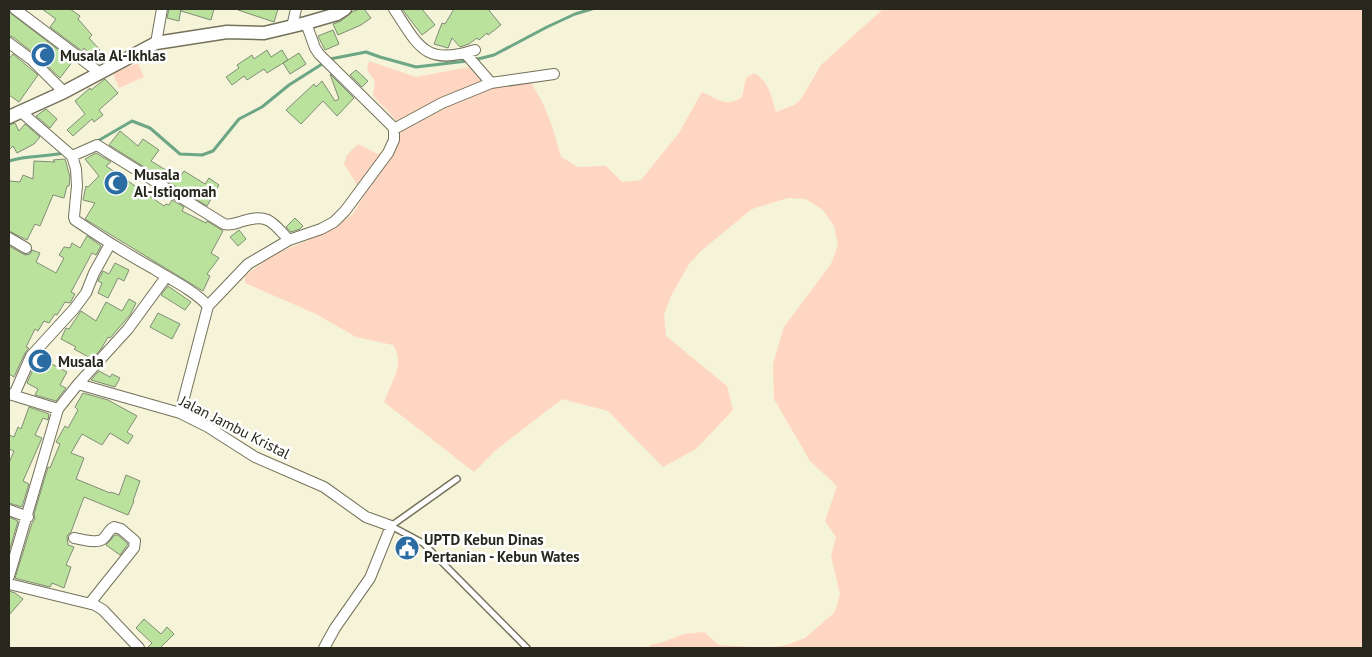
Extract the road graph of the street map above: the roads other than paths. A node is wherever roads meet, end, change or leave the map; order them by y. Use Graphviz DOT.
graph roads {
  1 [pos="15,9"];
  2 [pos="162,9"];
  3 [pos="296,9"];
  4 [pos="345,9"];
  5 [pos="394,9"];
  6 [pos="306,23"];
  7 [pos="292,27"];
  8 [pos="9,43"];
  9 [pos="156,43"];
  10 [pos="100,73"];
  11 [pos="554,74"];
  12 [pos="491,83"];
  13 [pos="64,92"];
  14 [pos="20,111"];
  15 [pos="9,117"];
  16 [pos="394,129"];
  17 [pos="72,156"];
  18 [pos="9,238"];
  19 [pos="289,240"];
  20 [pos="110,244"];
  21 [pos="26,248"];
  22 [pos="166,277"];
  23 [pos="208,306"];
  24 [pos="78,384"];
  25 [pos="11,395"];
  26 [pos="58,409"];
  27 [pos="180,413"];
  28 [pos="457,479"];
  29 [pos="9,510"];
  30 [pos="28,517"];
  31 [pos="391,526"];
  32 [pos="74,538"];
  33 [pos="9,576"];
  34 [pos="9,584"];
  35 [pos="90,603"];
  36 [pos="139,648"];
  37 [pos="324,648"];
  38 [pos="527,648"];
  1 -- 10 [label="street"];
  2 -- 9 [label="street"];
  3 -- 7 [label="street"];
  4 -- 6 [label="street"];
  5 -- 12 [label="street"];
  6 -- 7 [label="street"];
  6 -- 16 [label="street"];
  7 -- 9 [label="street"];
  8 -- 13 [label="street"];
  9 -- 10 [label="street"];
  10 -- 13 [label="street"];
  11 -- 12 [label="street"];
  12 -- 16 [label="street"];
  13 -- 14 [label="street"];
  14 -- 15 [label="street"];
  14 -- 17 [label="street"];
  16 -- 19 [label="street"];
  17 -- 19 [label="street"];
  17 -- 20 [label="street"];
  18 -- 21 [label="street"];
  19 -- 23 [label="street"];
  20 -- 22 [label="street"];
  20 -- 25 [label="street"];
  22 -- 23 [label="street"];
  22 -- 24 [label="street"];
  23 -- 27 [label="street"];
  24 -- 26 [label="street"];
  24 -- 27 [label="street, Jalan Jambu Kristal"];
  25 -- 26 [label="street"];
  26 -- 30 [label="street"];
  27 -- 31 [label="street, Jalan Jambu Kristal"];
  28 -- 31 [label="lane"];
  29 -- 30 [label="street"];
  30 -- 33 [label="street"];
  31 -- 37 [label="street"];
  31 -- 38 [label="lane"];
  32 -- 35 [label="street"];
  34 -- 35 [label="street"];
  35 -- 36 [label="street"];
}
